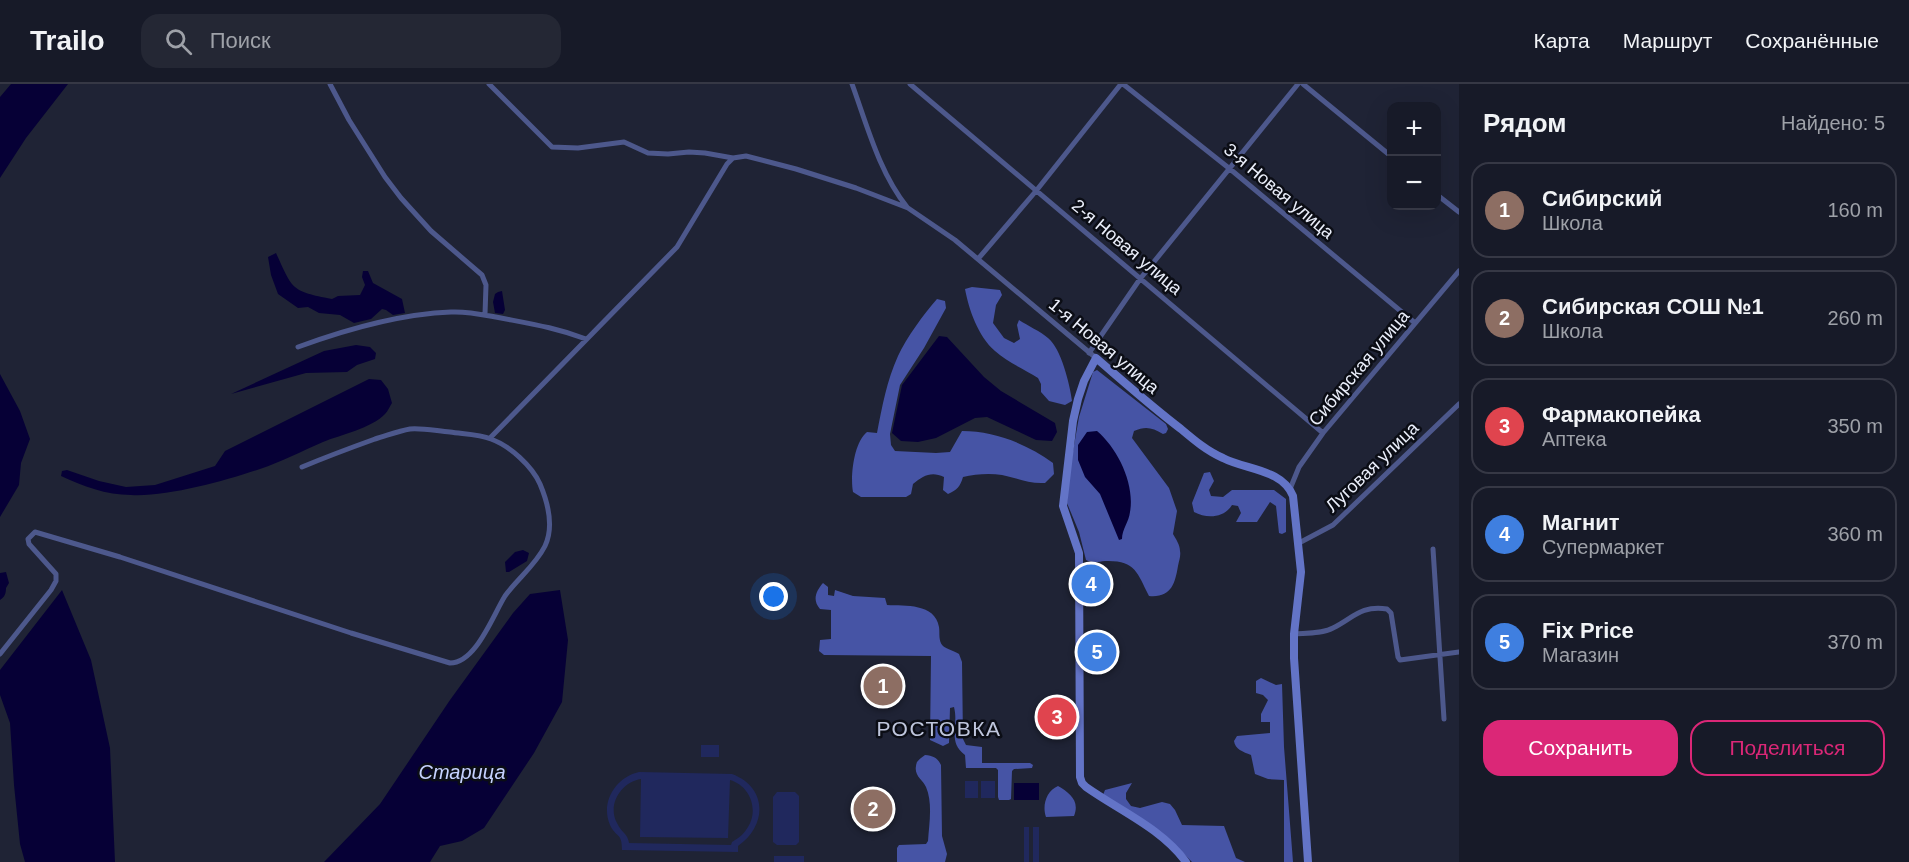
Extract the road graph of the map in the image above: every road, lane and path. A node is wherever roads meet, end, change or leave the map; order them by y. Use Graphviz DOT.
graph roads {
  1 [pos="330,84"];
  2 [pos="489,84"];
  3 [pos="852,84"];
  4 [pos="910,84"];
  5 [pos="1122,84"];
  6 [pos="1298,84"];
  7 [pos="1303,84"];
  8 [pos="1391,156"];
  9 [pos="733,158"];
  10 [pos="1230,169"];
  11 [pos="1036,191"];
  12 [pos="1441,197"];
  13 [pos="908,208"];
  14 [pos="1459,212"];
  15 [pos="978,259"];
  16 [pos="1459,271"];
  17 [pos="1140,279"];
  18 [pos="485,314"];
  19 [pos="1414,324"];
  20 [pos="586,339"];
  21 [pos="298,346"];
  22 [pos="1089,353"];
  23 [pos="1096,358"];
  24 [pos="1459,404"];
  25 [pos="1323,433"];
  26 [pos="490,438"];
  27 [pos="302,466"];
  28 [pos="1290,489"];
  29 [pos="1299,543"];
  30 [pos="1433,549"];
  31 [pos="1294,634"];
  32 [pos="1459,652"];
  33 [pos="0,654"];
  34 [pos="1440,654"];
  35 [pos="1444,719"];
  36 [pos="1186,862"];
  37 [pos="1308,862"];
  1 -- 18 [label="street"];
  2 -- 9 [label="street"];
  3 -- 13 [label="street"];
  4 -- 11 [label="street, 2-я Новая улица"];
  5 -- 10 [label="street, 3-я Новая улица"];
  5 -- 11 [label="street"];
  6 -- 10 [label="street"];
  7 -- 8 [label="street"];
  9 -- 13 [label="street"];
  9 -- 20 [label="street"];
  10 -- 17 [label="street"];
  10 -- 19 [label="street, 3-я Новая улица"];
  11 -- 15 [label="street"];
  11 -- 17 [label="street, 2-я Новая улица"];
  12 -- 14 [label="street"];
  13 -- 15 [label="street, 1-я Новая улица"];
  15 -- 22 [label="street, 1-я Новая улица"];
  16 -- 19 [label="street, Сибирская улица"];
  17 -- 22 [label="street"];
  17 -- 25 [label="street, 2-я Новая улица"];
  18 -- 20 [label="street"];
  18 -- 21 [label="street"];
  19 -- 25 [label="street, Сибирская улица"];
  20 -- 26 [label="street"];
  22 -- 23 [label="street, 1-я Новая улица"];
  23 -- 28 [label="street, 1-я Новая улица"];
  23 -- 36 [label="street"];
  24 -- 29 [label="street, Луговая улица"];
  25 -- 28 [label="street, Сибирская улица"];
  26 -- 27 [label="street"];
  26 -- 33 [label="street"];
  28 -- 29 [label="street"];
  29 -- 31 [label="street"];
  30 -- 34 [label="street"];
  31 -- 34 [label="street"];
  31 -- 37 [label="street"];
  32 -- 34 [label="street"];
  34 -- 35 [label="street"];
}
